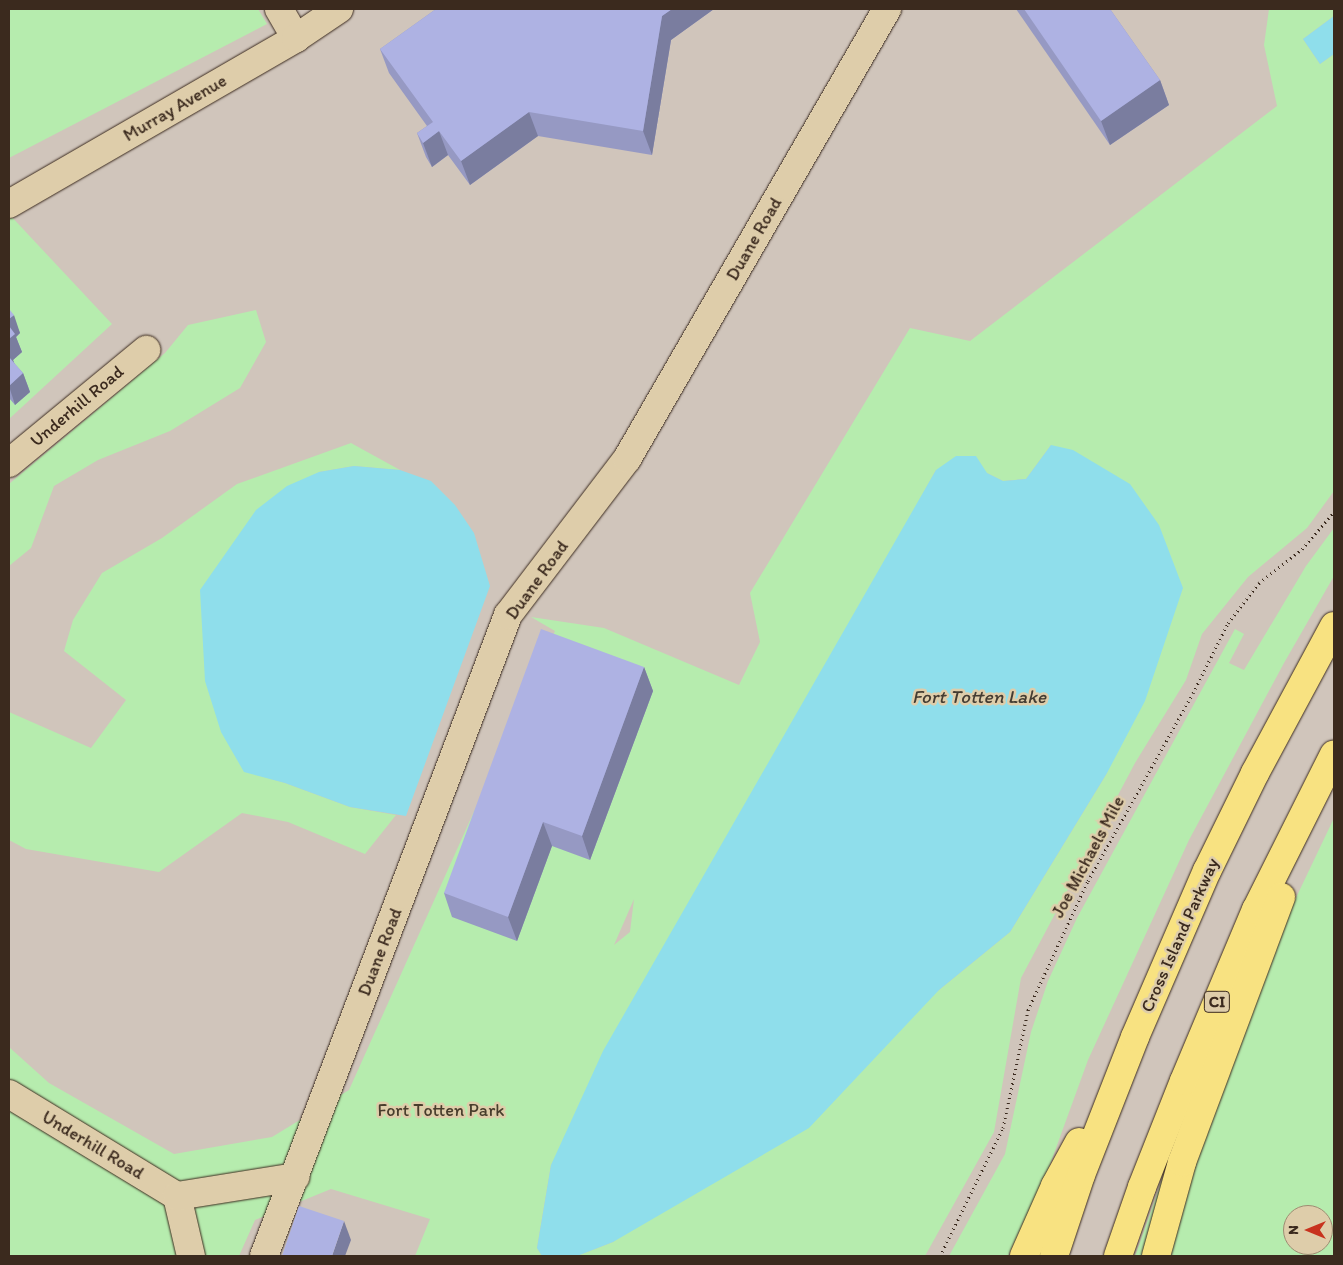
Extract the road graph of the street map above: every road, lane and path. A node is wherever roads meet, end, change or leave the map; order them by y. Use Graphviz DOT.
graph roads {
  1 [pos="279,9"];
  2 [pos="339,9"];
  3 [pos="887,9"];
  4 [pos="296,38"];
  5 [pos="9,204"];
  6 [pos="146,350"];
  7 [pos="9,463"];
  8 [pos="1334,512"];
  9 [pos="1334,626"];
  10 [pos="1328,766"];
  11 [pos="1135,1037"];
  12 [pos="9,1094"];
  13 [pos="295,1177"];
  14 [pos="177,1196"];
  15 [pos="190,1256"];
  16 [pos="264,1256"];
  17 [pos="940,1256"];
  18 [pos="1024,1256"];
  19 [pos="1054,1256"];
  20 [pos="1118,1256"];
  21 [pos="1156,1256"];
  1 -- 4 [label="street"];
  2 -- 4 [label="street, Murray Avenue"];
  3 -- 13 [label="street, Duane Road"];
  4 -- 5 [label="street, Murray Avenue"];
  6 -- 7 [label="street, Underhill Road"];
  8 -- 17 [label="path, Joe Michaels Mile"];
  9 -- 11 [label="highway, Cross Island Parkway"];
  10 -- 20 [label="highway, CI"];
  10 -- 21 [label="highway"];
  11 -- 18 [label="highway"];
  11 -- 19 [label="highway, Cross Island Parkway"];
  12 -- 14 [label="street, Underhill Road"];
  13 -- 14 [label="street"];
  13 -- 16 [label="street, Duane Road"];
  14 -- 15 [label="street"];
}
